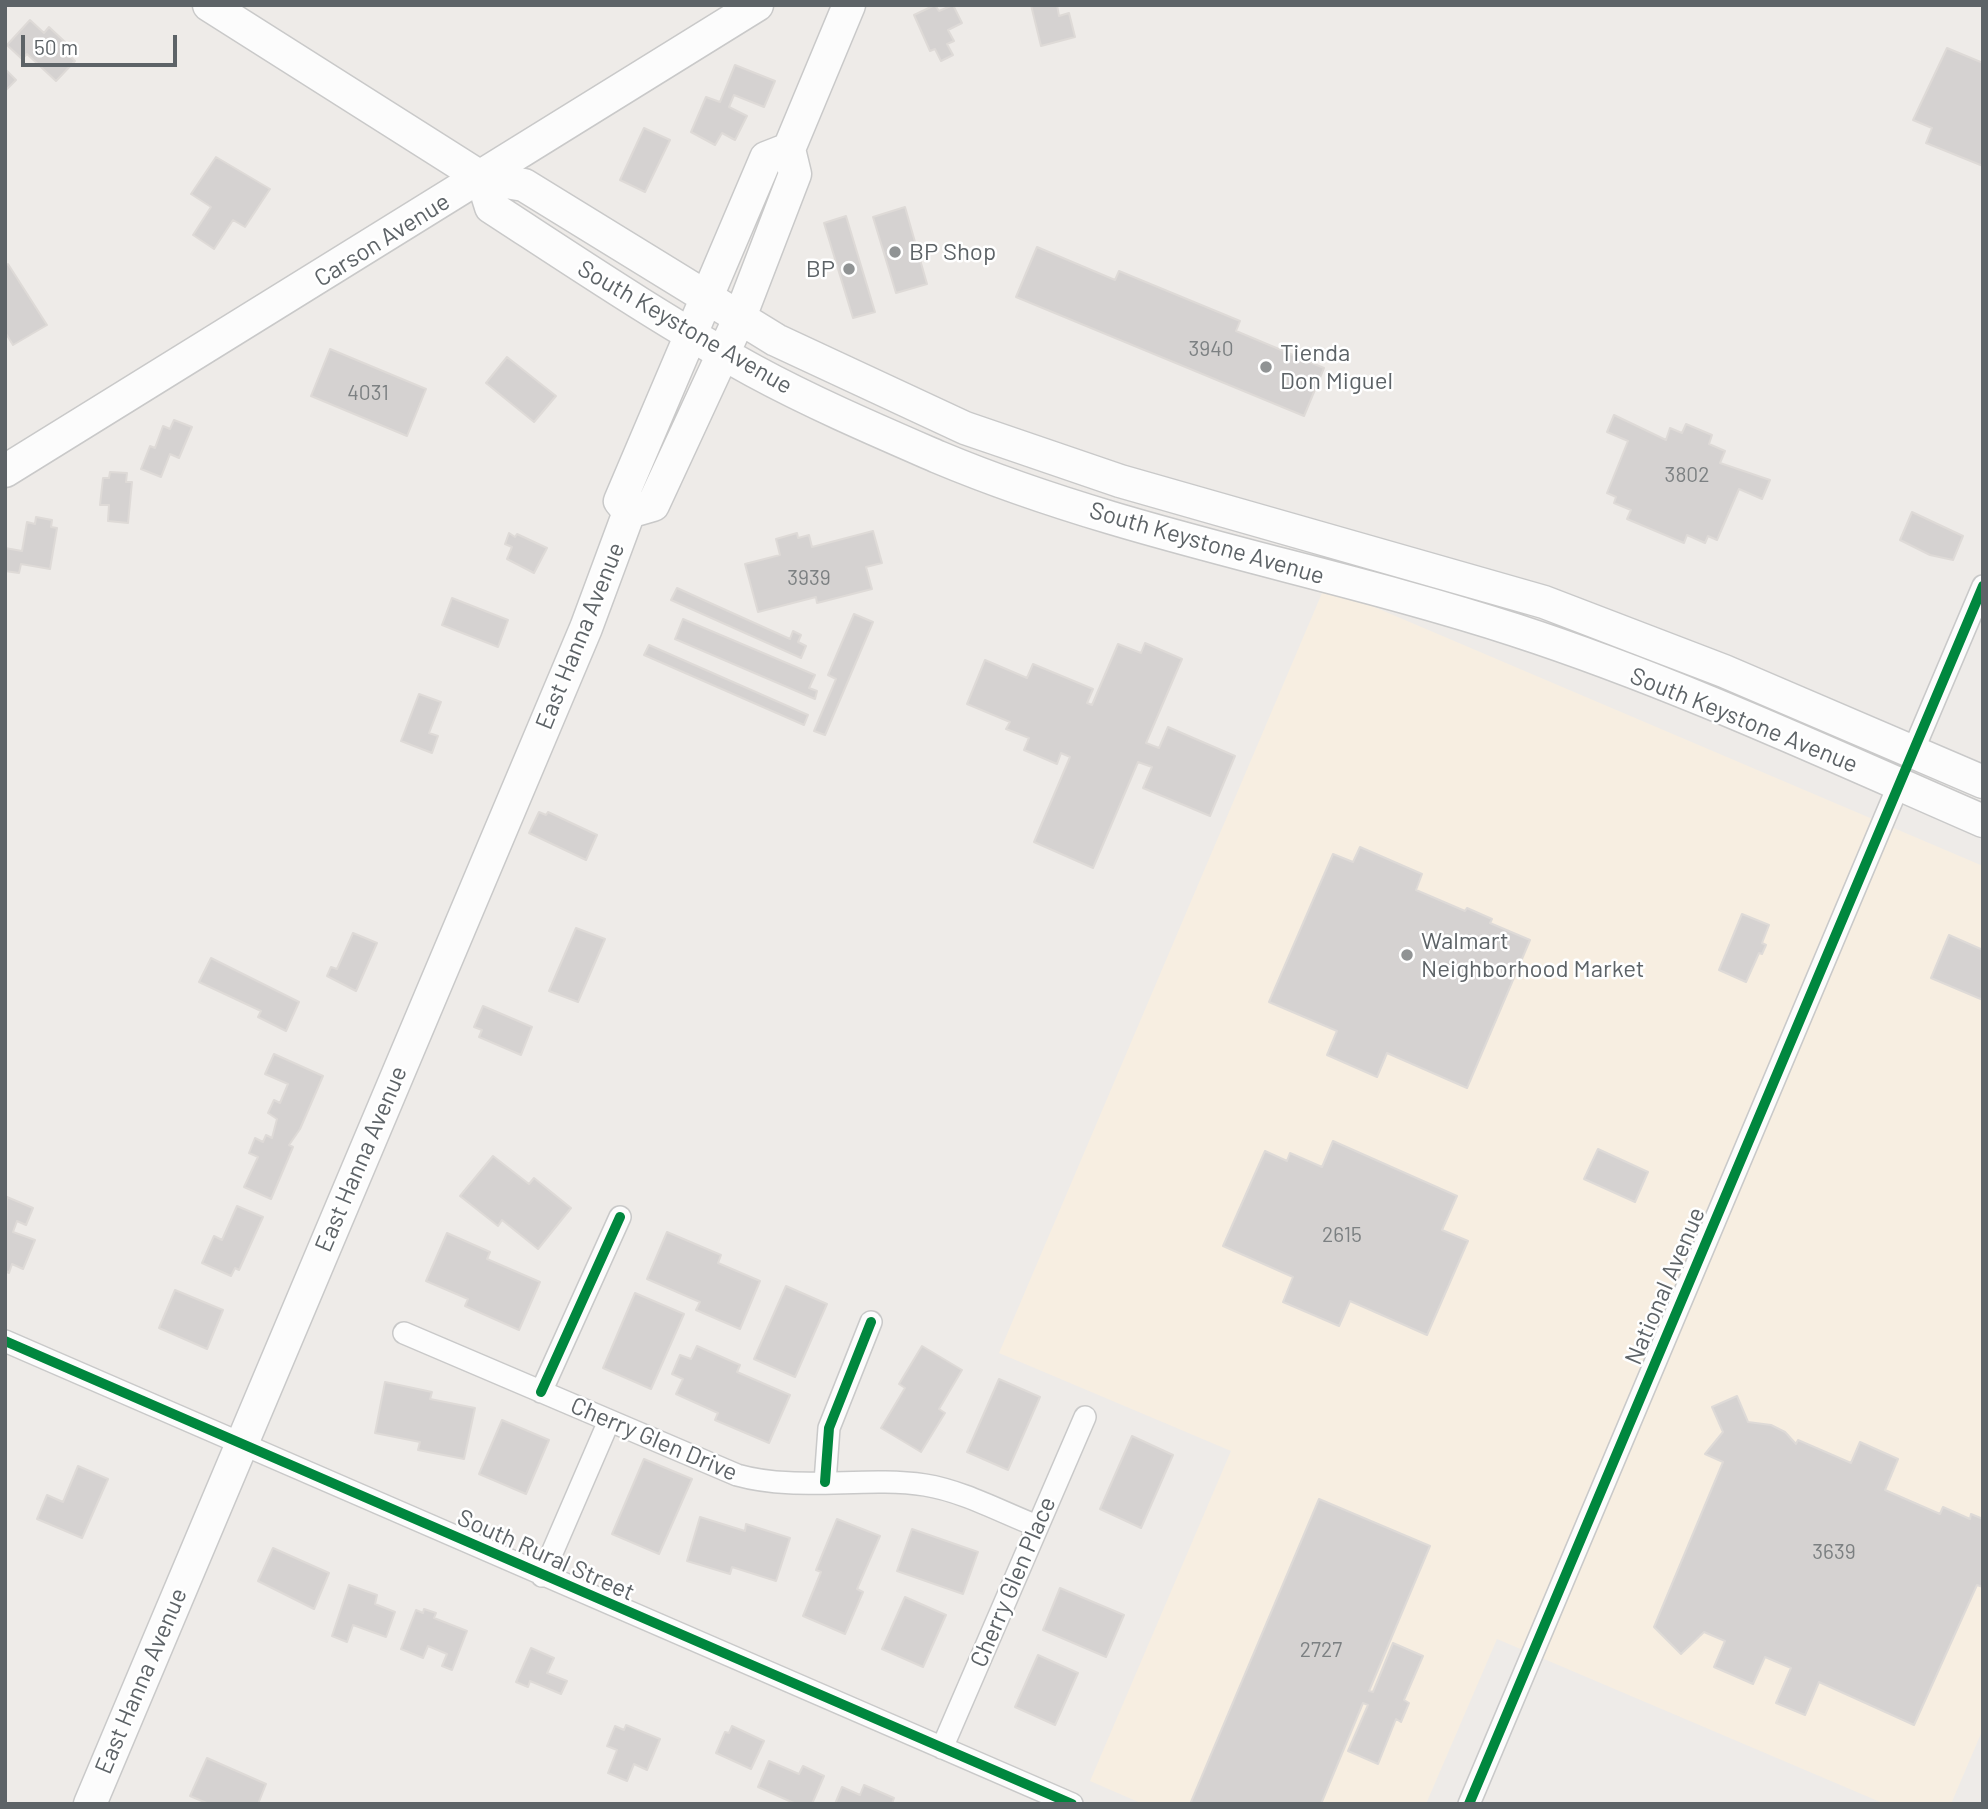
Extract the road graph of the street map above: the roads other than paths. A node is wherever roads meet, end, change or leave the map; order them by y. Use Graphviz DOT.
graph roads {
  1 [pos="209,5"];
  2 [pos="757,5"];
  3 [pos="849,5"];
  4 [pos="789,149"];
  5 [pos="481,178"];
  6 [pos="708,297"];
  7 [pos="740,317"];
  8 [pos="689,333"];
  9 [pos="722,353"];
  10 [pos="5,471"];
  11 [pos="629,512"];
  12 [pos="1308,533"];
  13 [pos="1300,569"];
  14 [pos="1983,586"];
  15 [pos="1913,751"];
  16 [pos="1983,782"];
  17 [pos="1899,784"];
  18 [pos="1983,821"];
  19 [pos="620,1217"];
  20 [pos="871,1322"];
  21 [pos="404,1333"];
  22 [pos="5,1341"];
  23 [pos="541,1392"];
  24 [pos="1085,1417"];
  25 [pos="609,1420"];
  26 [pos="241,1444"];
  27 [pos="825,1482"];
  28 [pos="1037,1526"];
  29 [pos="542,1576"];
  30 [pos="942,1748"];
  31 [pos="90,1804"];
  32 [pos="1072,1804"];
  33 [pos="1469,1804"];
  1 -- 5 [label="main road, South Keystone Avenue"];
  2 -- 5 [label="main road, Carson Avenue"];
  3 -- 4 [label="main road, East Hanna Avenue"];
  4 -- 6 [label="main road, East Hanna Avenue"];
  4 -- 7 [label="main road, East Hanna Avenue"];
  5 -- 6 [label="main road, South Keystone Avenue"];
  5 -- 8 [label="main road, South Keystone Avenue"];
  5 -- 10 [label="main road, Carson Avenue"];
  6 -- 7 [label="main road, South Keystone Avenue"];
  6 -- 8 [label="main road, East Hanna Avenue"];
  7 -- 9 [label="main road, East Hanna Avenue"];
  7 -- 12 [label="main road, South Keystone Avenue"];
  8 -- 9 [label="main road, South Keystone Avenue"];
  8 -- 11 [label="main road, East Hanna Avenue"];
  9 -- 11 [label="main road, East Hanna Avenue"];
  9 -- 13 [label="main road, South Keystone Avenue"];
  11 -- 26 [label="main road, East Hanna Avenue"];
  12 -- 13 [label="main road"];
  12 -- 15 [label="main road, South Keystone Avenue"];
  13 -- 17 [label="main road, South Keystone Avenue"];
  14 -- 15 [label="street"];
  15 -- 16 [label="main road, South Keystone Avenue"];
  17 -- 18 [label="main road, South Keystone Avenue"];
  17 -- 33 [label="street, National Avenue"];
  19 -- 23 [label="street"];
  20 -- 27 [label="street"];
  21 -- 23 [label="street, Cherry Glen Drive"];
  22 -- 26 [label="street, South Rural Street"];
  23 -- 25 [label="street, Cherry Glen Drive"];
  24 -- 28 [label="street, Cherry Glen Place"];
  25 -- 27 [label="street, Cherry Glen Drive"];
  25 -- 29 [label="street"];
  26 -- 29 [label="street, South Rural Street"];
  26 -- 31 [label="main road, East Hanna Avenue"];
  27 -- 28 [label="street, Cherry Glen Drive"];
  28 -- 30 [label="street, Cherry Glen Place"];
  29 -- 30 [label="street, South Rural Street"];
  30 -- 32 [label="street, South Rural Street"];
}
